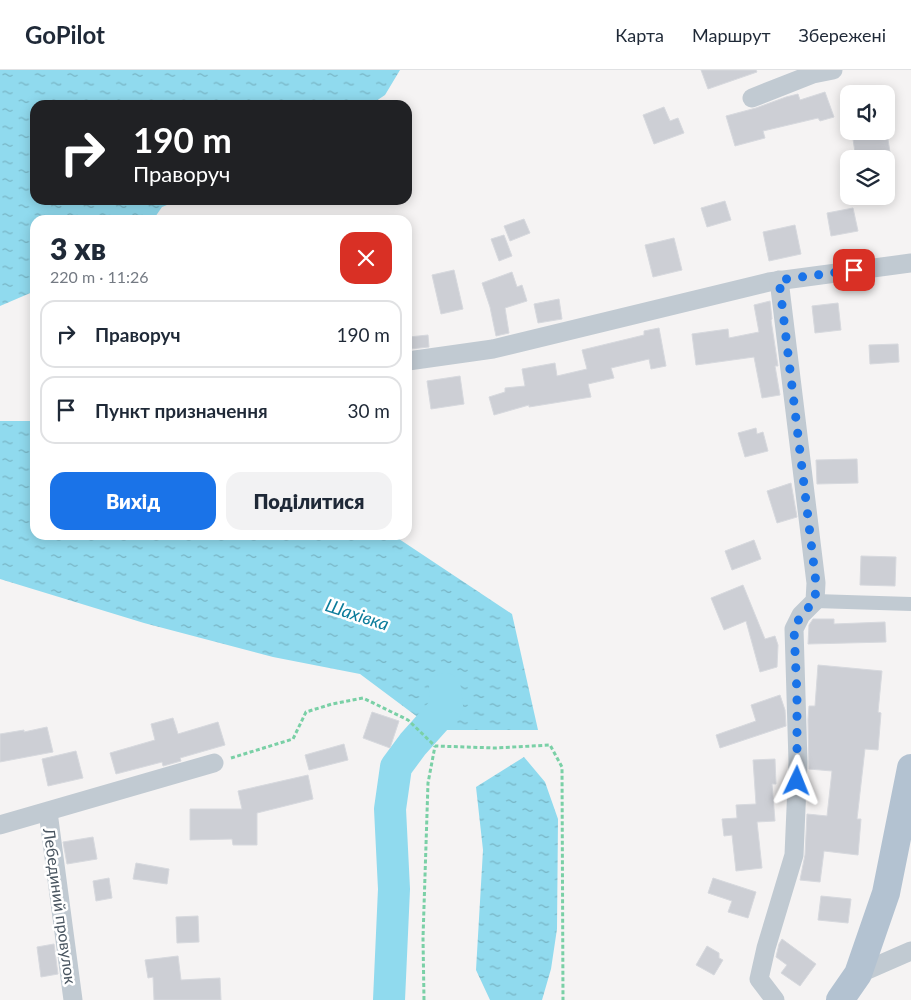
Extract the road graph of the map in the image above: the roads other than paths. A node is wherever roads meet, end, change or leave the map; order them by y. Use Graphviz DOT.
graph roads {
  1 [pos="833,70"];
  2 [pos="752,98"];
  3 [pos="911,263"];
  4 [pos="779,280"];
  5 [pos="412,360"];
  6 [pos="815,601"];
  7 [pos="911,604"];
  8 [pos="214,763"];
  9 [pos="911,768"];
  10 [pos="48,812"];
  11 [pos="0,825"];
  12 [pos="911,951"];
  13 [pos="858,974"];
  14 [pos="73,1000"];
  15 [pos="775,1000"];
  16 [pos="840,1000"];
  1 -- 2 [label="street"];
  3 -- 4 [label="street"];
  4 -- 5 [label="street"];
  4 -- 6 [label="street"];
  6 -- 7 [label="street"];
  6 -- 15 [label="street"];
  8 -- 10 [label="street, Лебединий провулок"];
  9 -- 13 [label="main road"];
  10 -- 11 [label="street, Лебединий провулок"];
  10 -- 14 [label="street, Лебединий провулок"];
  12 -- 13 [label="street"];
  13 -- 16 [label="main road"];
}
